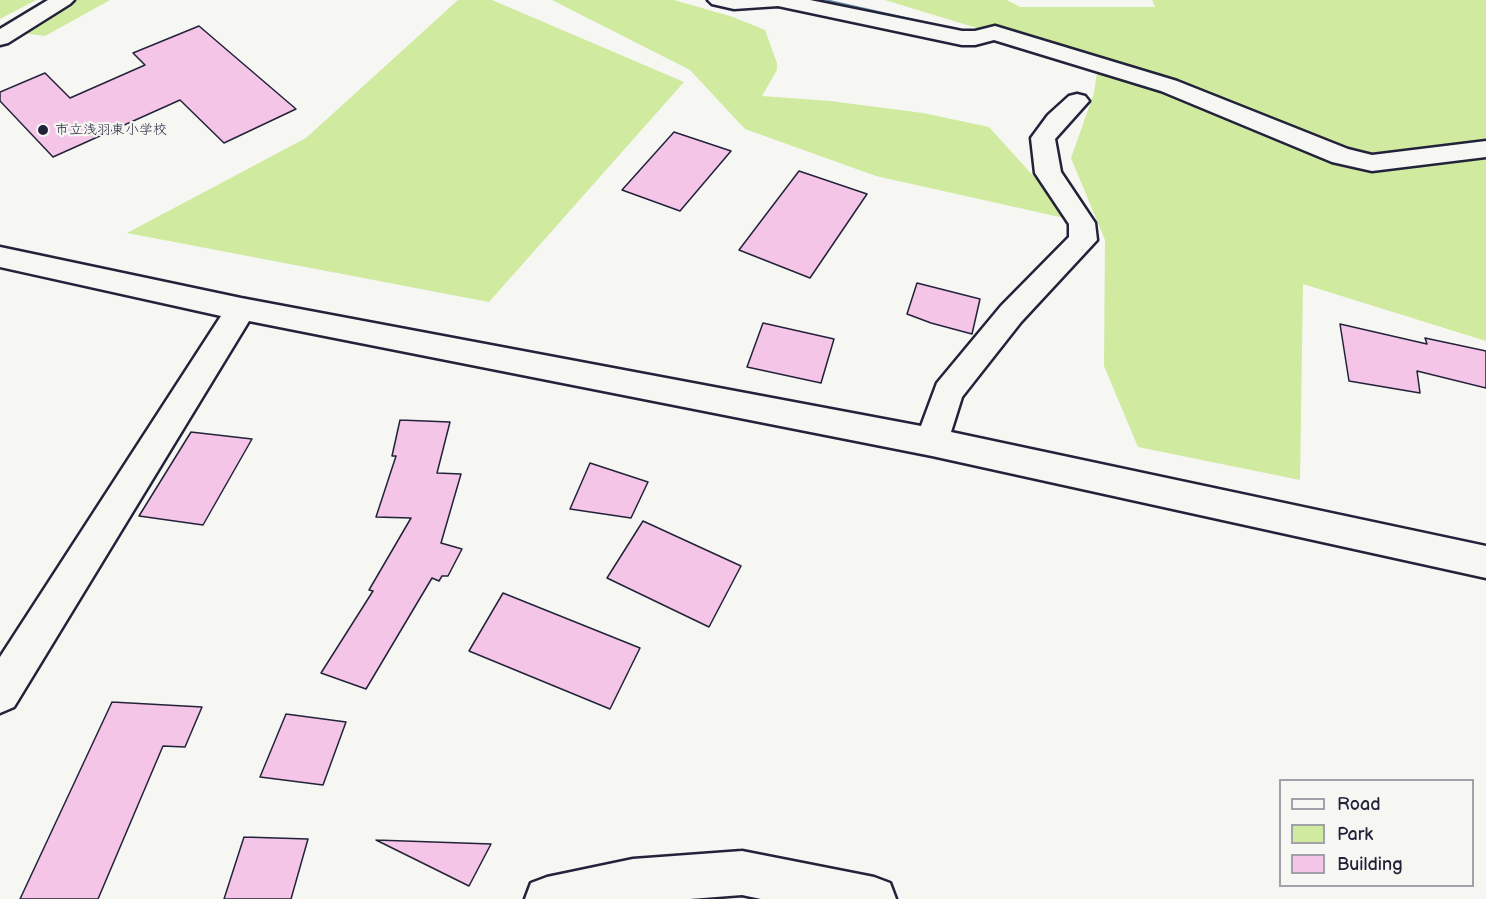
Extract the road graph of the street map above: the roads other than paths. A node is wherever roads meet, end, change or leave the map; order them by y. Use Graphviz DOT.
graph roads {
  1 [pos="63,0"];
  2 [pos="719,0"];
  3 [pos="777,0"];
  4 [pos="0,38"];
  5 [pos="1077,101"];
  6 [pos="1486,149"];
  7 [pos="0,257"];
  8 [pos="241,309"];
  9 [pos="932,442"];
  10 [pos="1486,562"];
  11 [pos="0,693"];
  12 [pos="547,899"];
  13 [pos="874,899"];
  1 -- 4 [label="street"];
  2 -- 3 [label="street"];
  3 -- 6 [label="street"];
  5 -- 9 [label="street"];
  7 -- 8 [label="street"];
  8 -- 9 [label="street"];
  8 -- 11 [label="street"];
  9 -- 10 [label="street"];
  12 -- 13 [label="street"];
}
